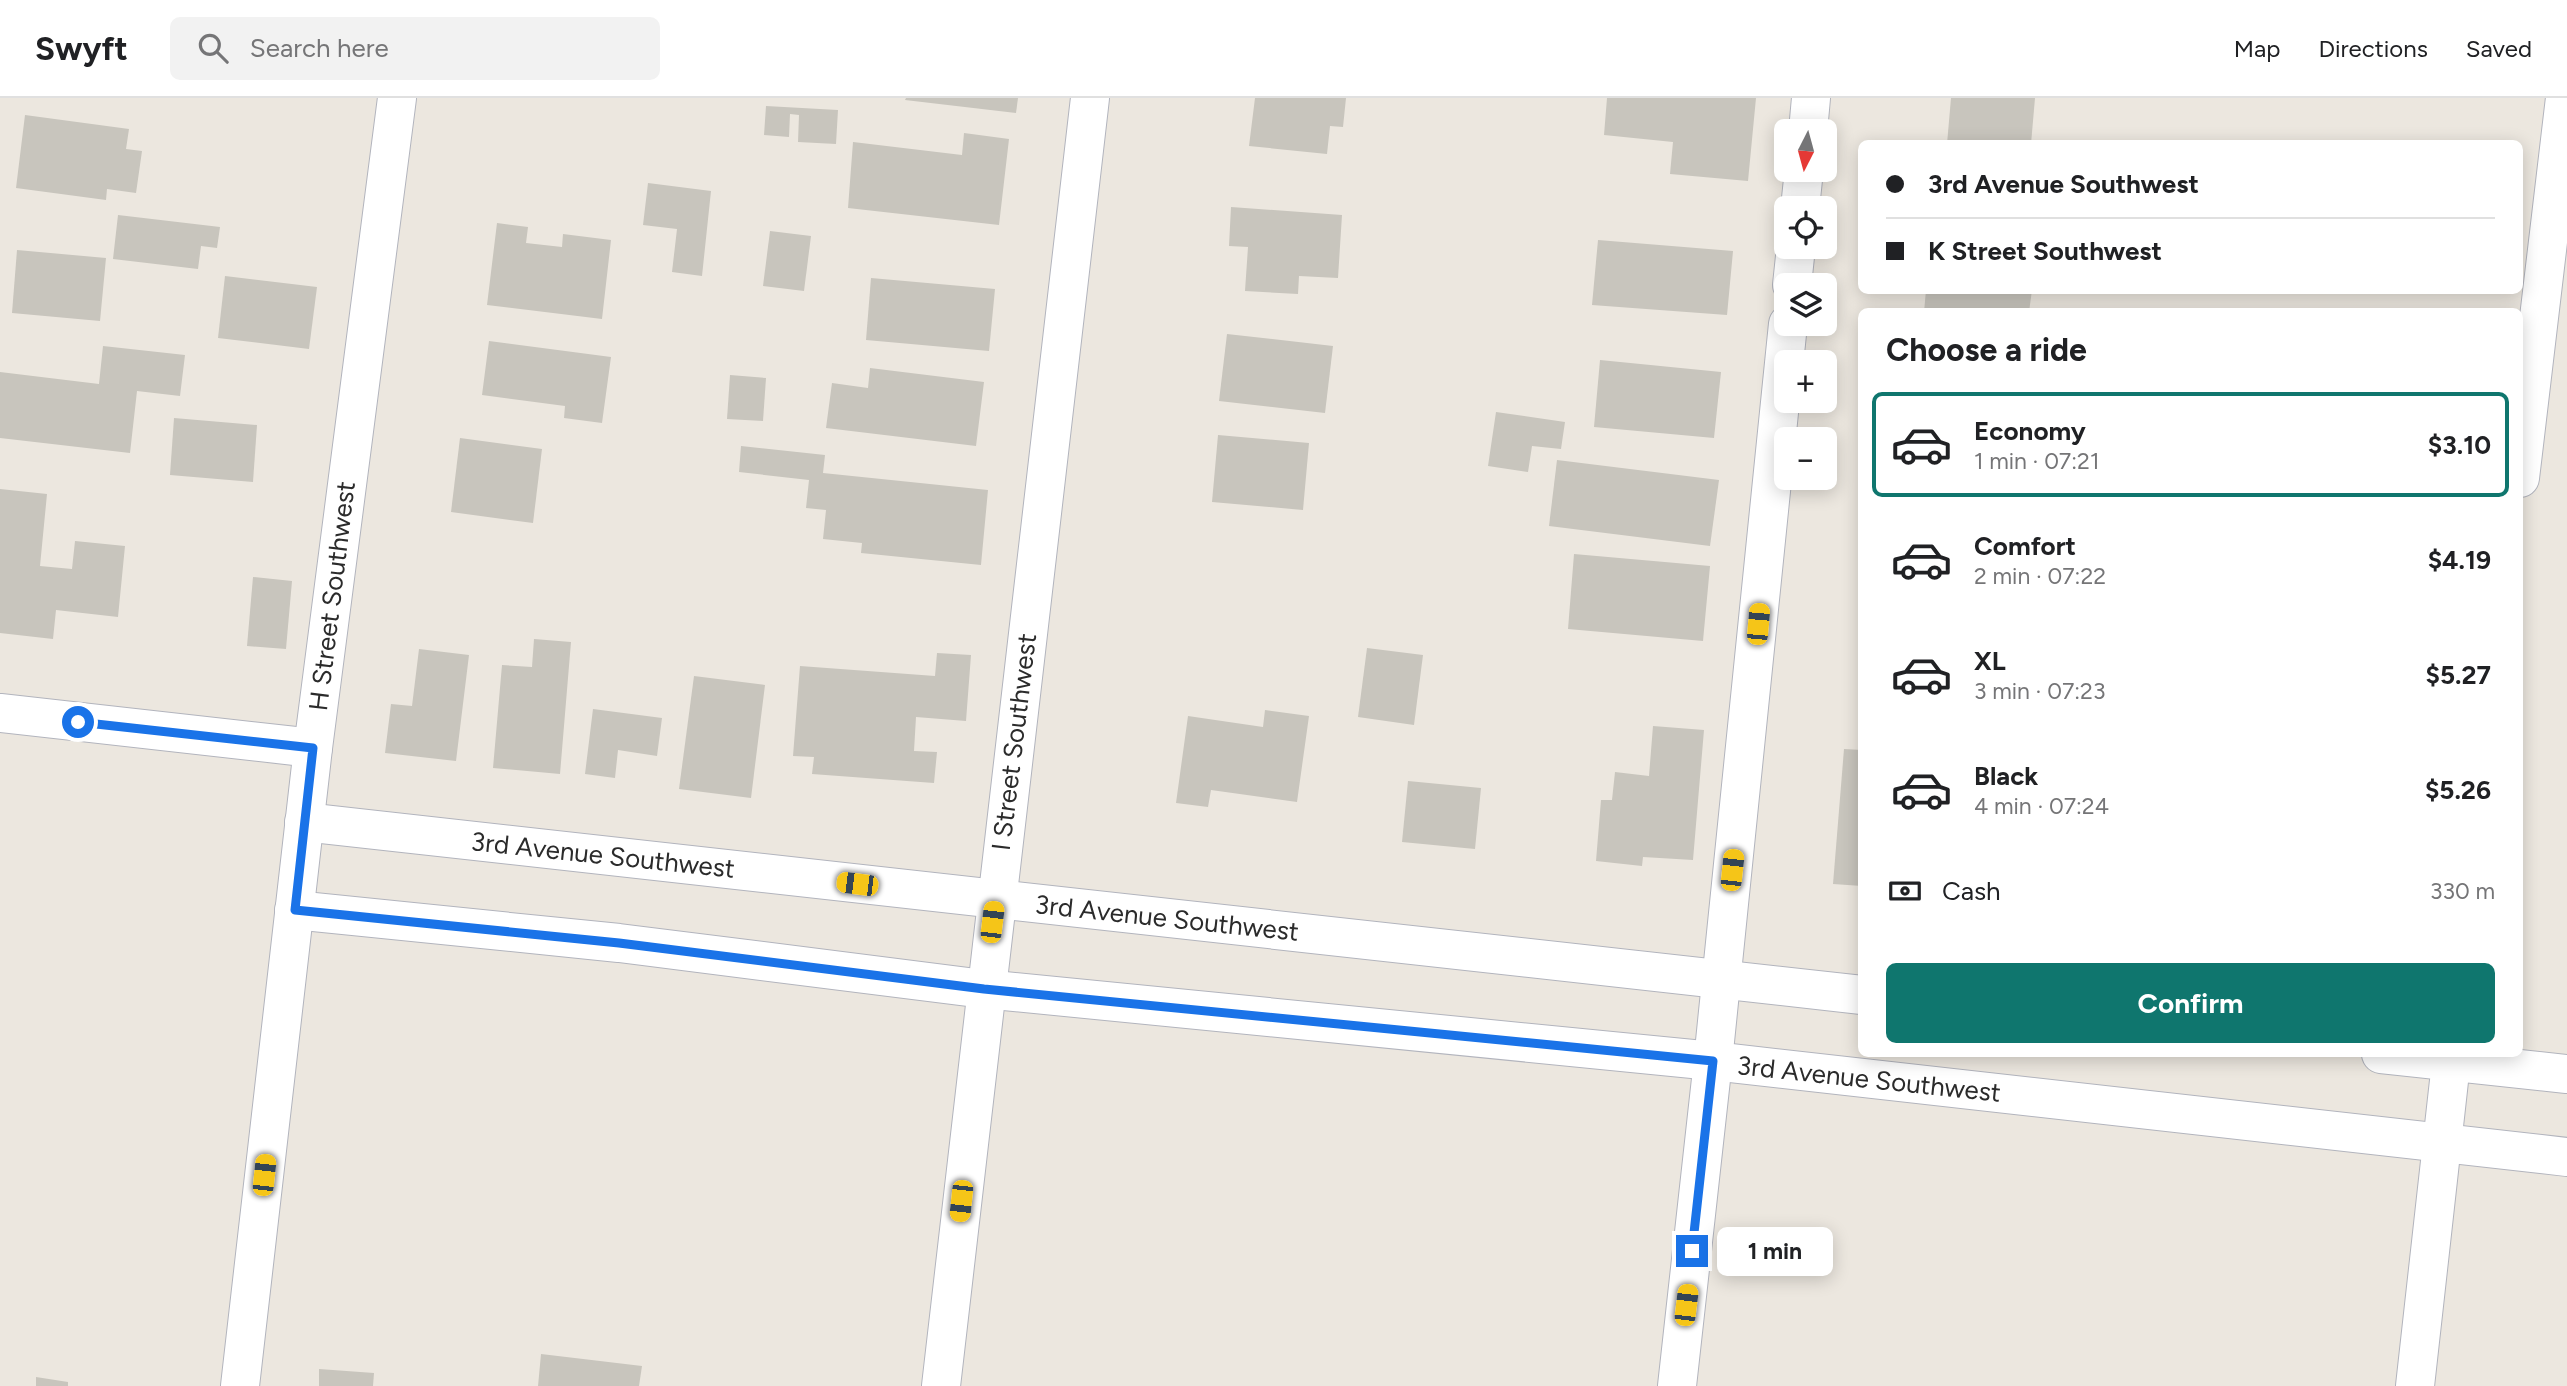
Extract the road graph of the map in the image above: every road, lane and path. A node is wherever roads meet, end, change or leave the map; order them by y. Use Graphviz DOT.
graph roads {
  1 [pos="397,98"];
  2 [pos="1090,98"];
  3 [pos="1811,98"];
  4 [pos="2565,98"];
  5 [pos="1809,119"];
  6 [pos="1787,336"];
  7 [pos="2523,453"];
  8 [pos="0,713"];
  9 [pos="313,748"];
  10 [pos="304,822"];
  11 [pos="995,899"];
  12 [pos="295,910"];
  13 [pos="1721,980"];
  14 [pos="984,989"];
  15 [pos="1858,995"];
  16 [pos="2452,1057"];
  17 [pos="1713,1061"];
  18 [pos="2567,1074"];
  19 [pos="2441,1144"];
  20 [pos="2567,1157"];
  21 [pos="240,1386"];
  22 [pos="941,1386"];
  23 [pos="1676,1386"];
  24 [pos="2415,1386"];
  1 -- 9 [label="street, H Street Southwest"];
  2 -- 11 [label="street, I Street Southwest"];
  3 -- 5 [label="street"];
  4 -- 7 [label="street"];
  6 -- 13 [label="street"];
  8 -- 9 [label="street"];
  9 -- 10 [label="street, H Street Southwest"];
  10 -- 11 [label="street, 3rd Avenue Southwest"];
  10 -- 12 [label="street, H Street Southwest"];
  11 -- 13 [label="street, 3rd Avenue Southwest"];
  11 -- 14 [label="street, I Street Southwest"];
  12 -- 14 [label="street, 3rd Avenue Southwest"];
  12 -- 21 [label="street, H Street Southwest"];
  13 -- 15 [label="street, 3rd Avenue Southwest"];
  13 -- 17 [label="street"];
  14 -- 17 [label="street, 3rd Avenue Southwest"];
  14 -- 22 [label="street, I Street Southwest"];
  16 -- 18 [label="street"];
  16 -- 19 [label="street"];
  17 -- 19 [label="street, 3rd Avenue Southwest"];
  17 -- 23 [label="street"];
  19 -- 20 [label="street, 3rd Avenue Southwest"];
  19 -- 24 [label="street"];
}
